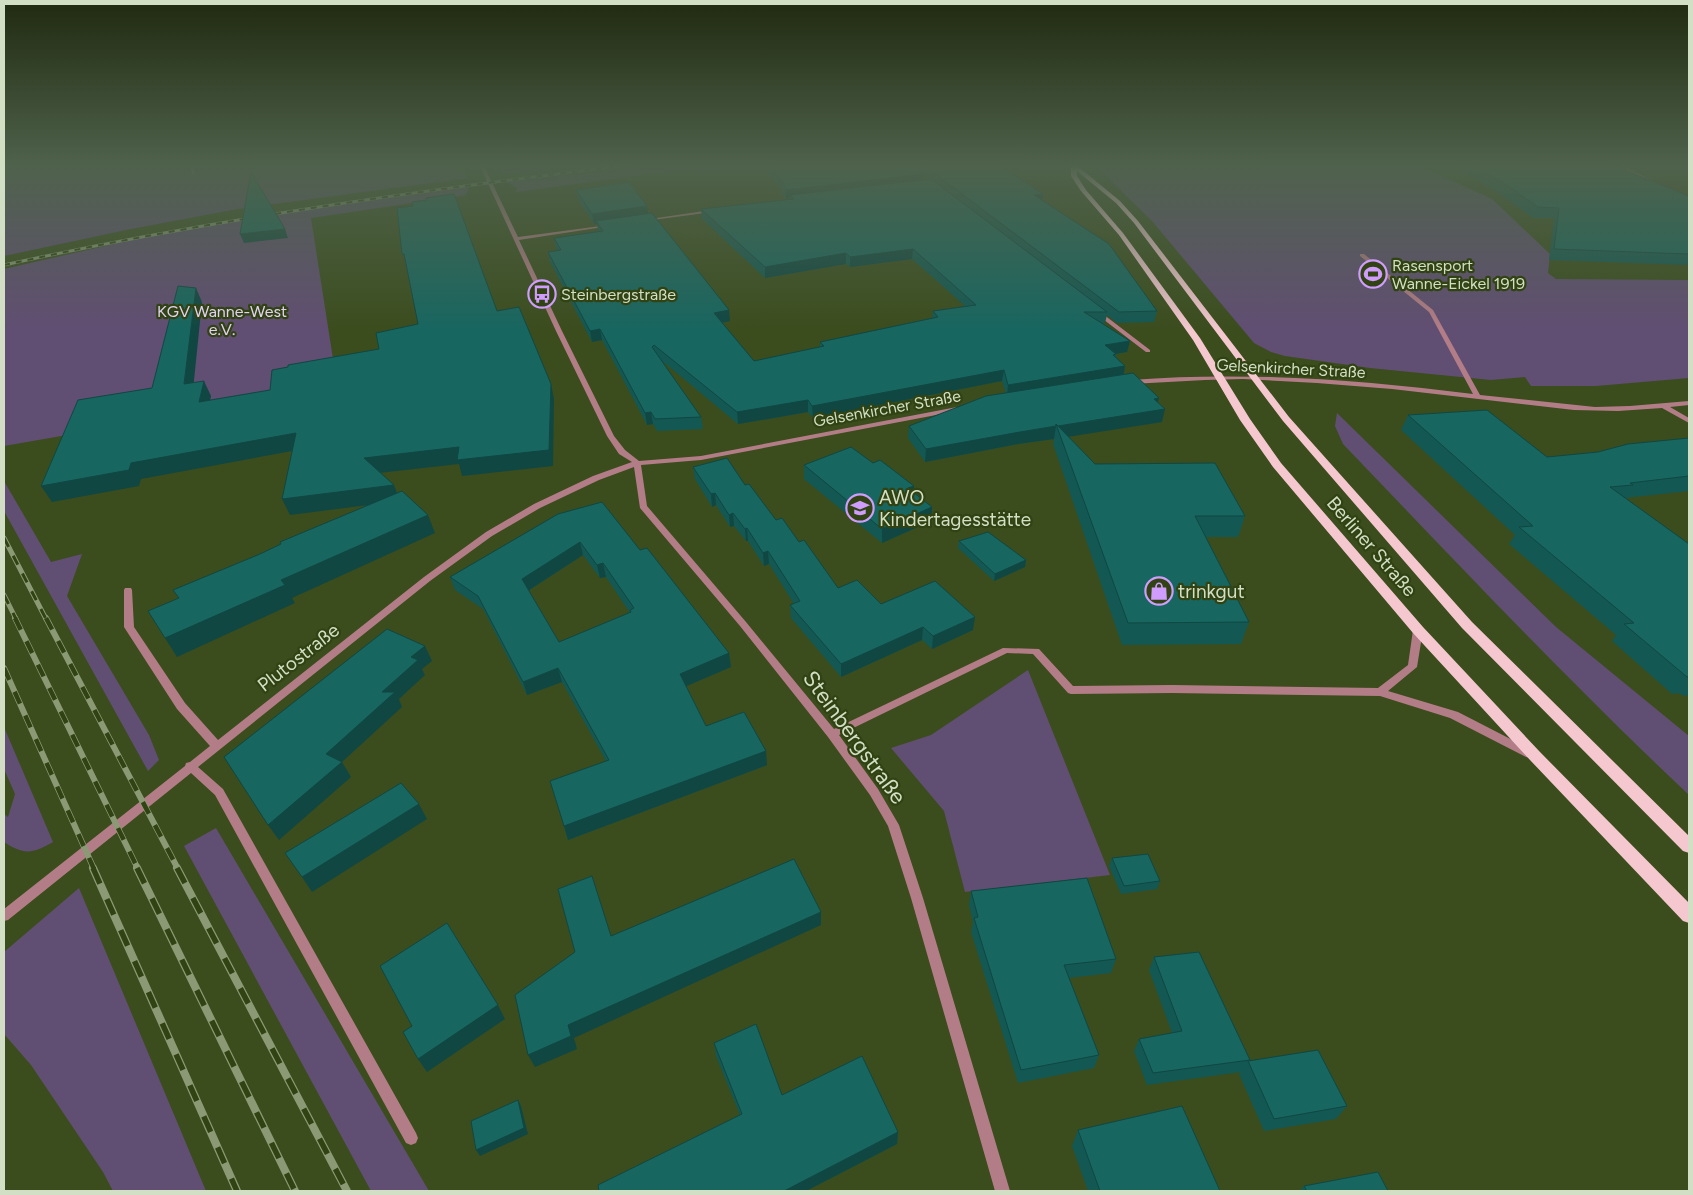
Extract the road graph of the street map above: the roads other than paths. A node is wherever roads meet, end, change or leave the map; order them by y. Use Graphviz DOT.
graph roads {
  1 [pos="507,220"];
  2 [pos="649,220"];
  3 [pos="1109,220"];
  4 [pos="1134,220"];
  5 [pos="640,221"];
  6 [pos="612,225"];
  7 [pos="516,239"];
  8 [pos="1362,255"];
  9 [pos="1094,310"];
  10 [pos="1148,352"];
  11 [pos="1220,377"];
  12 [pos="1253,377"];
  13 [pos="1123,382"];
  14 [pos="1478,397"];
  15 [pos="1689,403"];
  16 [pos="1664,406"];
  17 [pos="968,407"];
  18 [pos="1689,421"];
  19 [pos="637,463"];
  20 [pos="128,590"];
  21 [pos="1418,630"];
  22 [pos="1380,692"];
  23 [pos="832,734"];
  24 [pos="216,745"];
  25 [pos="1534,756"];
  26 [pos="190,766"];
  27 [pos="1689,846"];
  28 [pos="1689,915"];
  29 [pos="4,916"];
  30 [pos="411,1138"];
  31 [pos="1002,1191"];
  1 -- 7 [label="street"];
  2 -- 5 [label="street"];
  3 -- 11 [label="main road, Berliner Straße"];
  4 -- 12 [label="main road, Berliner Straße"];
  6 -- 7 [label="street"];
  7 -- 19 [label="street"];
  8 -- 14 [label="street"];
  9 -- 10 [label="street"];
  11 -- 12 [label="street, Gelsenkircher Straße"];
  11 -- 13 [label="street, Gelsenkircher Straße"];
  11 -- 21 [label="main road, Berliner Straße"];
  12 -- 14 [label="street, Gelsenkircher Straße"];
  12 -- 27 [label="main road, Berliner Straße"];
  14 -- 16 [label="street, Gelsenkircher Straße"];
  15 -- 16 [label="street, Gelsenkircher Straße"];
  16 -- 18 [label="street"];
  17 -- 19 [label="street, Gelsenkircher Straße"];
  19 -- 23 [label="street, Steinbergstraße"];
  19 -- 24 [label="street, Plutostraße"];
  20 -- 24 [label="street"];
  21 -- 22 [label="street"];
  21 -- 25 [label="main road, Berliner Straße"];
  22 -- 23 [label="street"];
  22 -- 25 [label="street"];
  23 -- 31 [label="street, Steinbergstraße"];
  24 -- 26 [label="street, Plutostraße"];
  25 -- 28 [label="main road, Berliner Straße"];
  26 -- 29 [label="street, Plutostraße"];
  26 -- 30 [label="street"];
}
